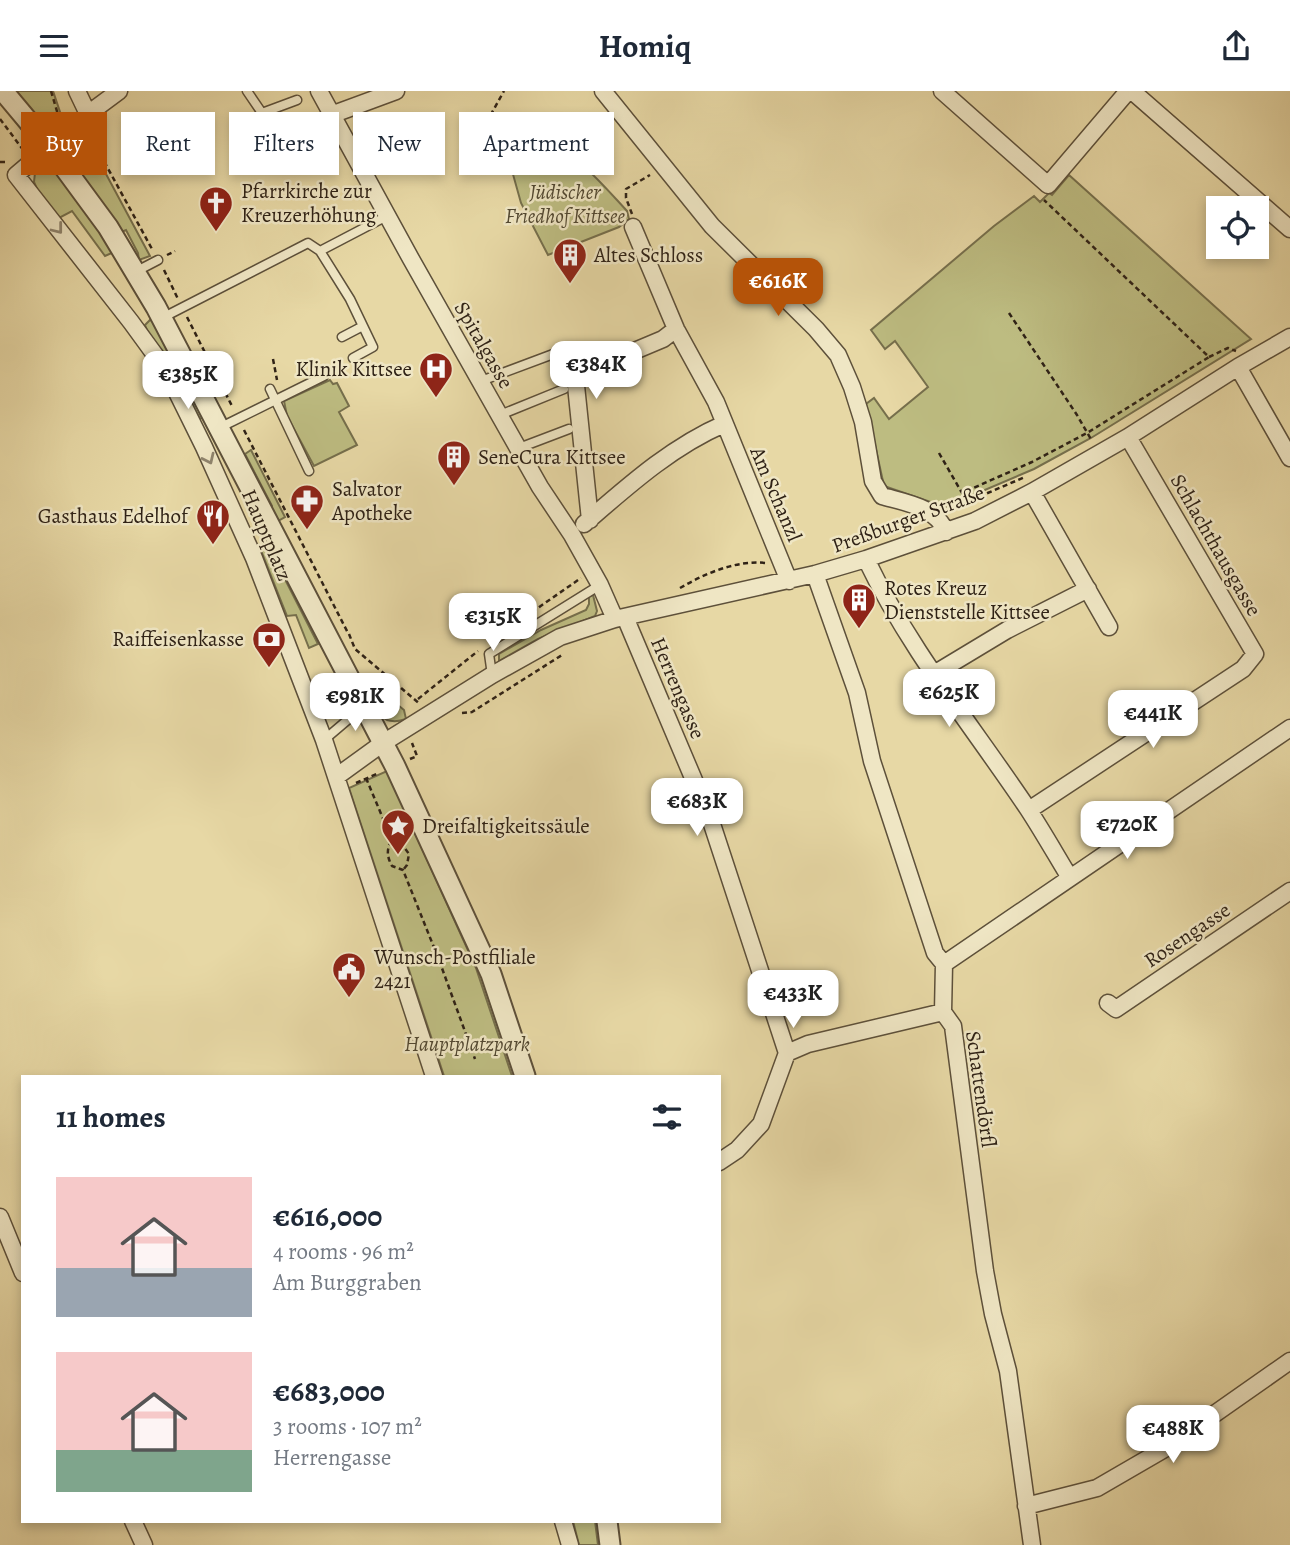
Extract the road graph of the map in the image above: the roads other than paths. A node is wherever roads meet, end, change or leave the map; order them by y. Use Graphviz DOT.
graph roads {
  1 [pos="3,91"];
  2 [pos="77,91"];
  3 [pos="119,91"];
  4 [pos="247,91"];
  5 [pos="319,91"];
  6 [pos="396,91"];
  7 [pos="603,91"];
  8 [pos="942,91"];
  9 [pos="1130,91"];
  10 [pos="297,100"];
  11 [pos="87,112"];
  12 [pos="91,112"];
  13 [pos="330,112"];
  14 [pos="339,112"];
  15 [pos="21,113"];
  16 [pos="339,129"];
  17 [pos="8,174"];
  18 [pos="69,175"];
  19 [pos="387,216"];
  20 [pos="633,227"];
  21 [pos="1290,229"];
  22 [pos="320,251"];
  23 [pos="158,260"];
  24 [pos="135,271"];
  25 [pos="159,312"];
  26 [pos="131,322"];
  27 [pos="363,326"];
  28 [pos="676,329"];
  29 [pos="342,337"];
  30 [pos="1290,337"];
  31 [pos="556,353"];
  32 [pos="353,358"];
  33 [pos="1234,358"];
  34 [pos="324,376"];
  35 [pos="481,381"];
  36 [pos="270,389"];
  37 [pos="564,389"];
  38 [pos="276,397"];
  39 [pos="500,415"];
  40 [pos="724,424"];
  41 [pos="219,428"];
  42 [pos="569,429"];
  43 [pos="1128,437"];
  44 [pos="519,448"];
  45 [pos="1290,458"];
  46 [pos="309,471"];
  47 [pos="1032,492"];
  48 [pos="590,520"];
  49 [pos="946,532"];
  50 [pos="572,535"];
  51 [pos="866,559"];
  52 [pos="815,574"];
  53 [pos="789,581"];
  54 [pos="600,585"];
  55 [pos="1088,589"];
  56 [pos="620,618"];
  57 [pos="1109,627"];
  58 [pos="934,674"];
  59 [pos="492,675"];
  60 [pos="352,684"];
  61 [pos="364,706"];
  62 [pos="315,716"];
  63 [pos="1290,728"];
  64 [pos="324,740"];
  65 [pos="383,743"];
  66 [pos="339,783"];
  67 [pos="1029,810"];
  68 [pos="1070,878"];
  69 [pos="1290,891"];
  70 [pos="944,964"];
  71 [pos="1108,1003"];
  72 [pos="943,1013"];
  73 [pos="787,1053"];
  74 [pos="434,1075"];
  75 [pos="526,1075"];
  76 [pos="721,1161"];
  77 [pos="0,1217"];
  78 [pos="17,1244"];
  79 [pos="21,1263"];
  80 [pos="1290,1361"];
  81 [pos="1026,1506"];
  82 [pos="134,1523"];
  83 [pos="564,1523"];
  84 [pos="607,1523"];
  85 [pos="144,1545"];
  86 [pos="570,1545"];
  87 [pos="610,1545"];
  88 [pos="1031,1545"];
  1 -- 15 [label="street"];
  2 -- 11 [label="street"];
  3 -- 12 [label="street"];
  4 -- 10 [label="lane"];
  5 -- 13 [label="street, Spitalgasse"];
  6 -- 14 [label="street"];
  7 -- 49 [label="street"];
  8 -- 9 [label="street"];
  9 -- 21 [label="street"];
  16 -- 19 [label="street, Spitalgasse"];
  17 -- 26 [label="street, Hauptplatz, one-way"];
  18 -- 24 [label="street, Hauptplatz"];
  19 -- 22 [label="lane"];
  19 -- 35 [label="street, Spitalgasse"];
  20 -- 28 [label="street, Am Schanzl"];
  22 -- 25 [label="lane"];
  22 -- 27 [label="lane"];
  23 -- 24 [label="lane"];
  24 -- 25 [label="street, Hauptplatz"];
  25 -- 26 [label="street"];
  25 -- 41 [label="street, Hauptplatz"];
  26 -- 62 [label="street, Hauptplatz, one-way"];
  27 -- 29 [label="lane"];
  27 -- 32 [label="lane"];
  28 -- 40 [label="street, Am Schanzl"];
  28 -- 48 [label="street"];
  30 -- 33 [label="street, Preßburger Straße"];
  31 -- 35 [label="lane"];
  33 -- 43 [label="street, Preßburger Straße"];
  33 -- 45 [label="street"];
  34 -- 38 [label="lane"];
  35 -- 39 [label="street, Spitalgasse"];
  36 -- 38 [label="lane"];
  37 -- 39 [label="lane"];
  38 -- 41 [label="lane"];
  38 -- 46 [label="lane"];
  39 -- 44 [label="street, Spitalgasse"];
  40 -- 48 [label="street"];
  40 -- 53 [label="street, Am Schanzl"];
  41 -- 60 [label="street, Hauptplatz"];
  42 -- 44 [label="lane"];
  43 -- 47 [label="street, Preßburger Straße"];
  43 -- 67 [label="street, Schlachthausgasse"];
  44 -- 50 [label="street, Spitalgasse"];
  47 -- 49 [label="street, Preßburger Straße"];
  47 -- 55 [label="street"];
  48 -- 50 [label="street"];
  49 -- 51 [label="street, Preßburger Straße"];
  50 -- 54 [label="street, Spitalgasse"];
  51 -- 52 [label="street, Preßburger Straße"];
  51 -- 58 [label="street"];
  52 -- 53 [label="street, Preßburger Straße"];
  52 -- 70 [label="street, Schattendörfl"];
  53 -- 56 [label="street, Preßburger Straße"];
  54 -- 56 [label="street, Spitalgasse"];
  54 -- 59 [label="lane"];
  55 -- 57 [label="street"];
  55 -- 58 [label="street"];
  56 -- 59 [label="street, Preßburger Straße"];
  56 -- 73 [label="street, Herrengasse"];
  58 -- 67 [label="street"];
  59 -- 65 [label="street, Preßburger Straße"];
  60 -- 61 [label="street, Hauptplatz"];
  60 -- 62 [label="lane"];
  61 -- 64 [label="lane"];
  61 -- 65 [label="street, Hauptplatz"];
  62 -- 64 [label="street, Hauptplatz"];
  63 -- 68 [label="street"];
  64 -- 66 [label="street, Hauptplatz"];
  65 -- 66 [label="street"];
  65 -- 75 [label="street, Hauptplatz"];
  66 -- 74 [label="street, Hauptplatz"];
  67 -- 68 [label="street"];
  68 -- 70 [label="street"];
  69 -- 71 [label="street, Rosengasse"];
  70 -- 72 [label="street, Schattendörfl"];
  72 -- 73 [label="street"];
  72 -- 81 [label="street, Schattendörfl"];
  73 -- 76 [label="street"];
  77 -- 78 [label="street"];
  78 -- 79 [label="street"];
  80 -- 81 [label="street"];
  81 -- 88 [label="street, Schattendörfl"];
  82 -- 85 [label="street"];
  83 -- 86 [label="street"];
  84 -- 87 [label="street"];
}
